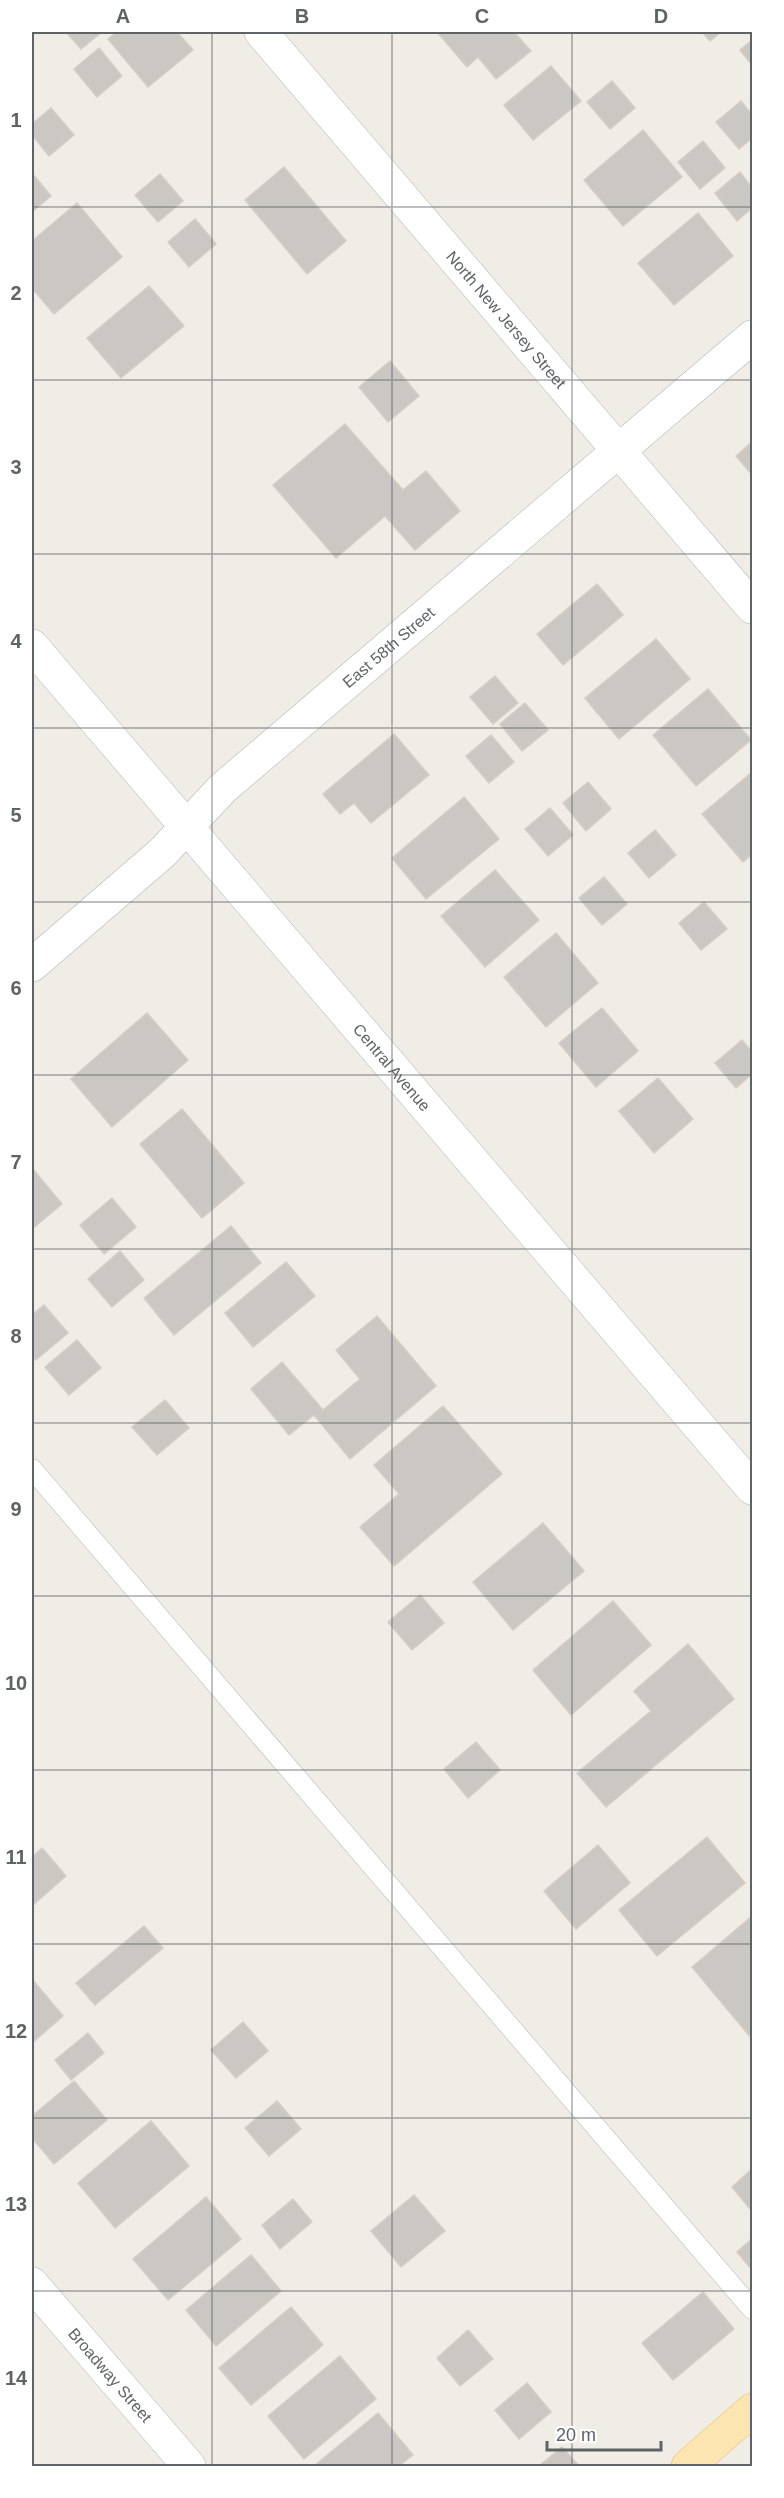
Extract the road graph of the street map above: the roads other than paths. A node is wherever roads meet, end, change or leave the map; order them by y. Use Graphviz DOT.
graph roads {
  1 [pos="261,32"];
  2 [pos="753,337"];
  3 [pos="619,452"];
  4 [pos="753,607"];
  5 [pos="32,646"];
  6 [pos="187,826"];
  7 [pos="32,965"];
  8 [pos="32,1469"];
  9 [pos="753,1488"];
  10 [pos="32,2284"];
  11 [pos="753,2309"];
  12 [pos="753,2410"];
  13 [pos="189,2466"];
  14 [pos="688,2466"];
  1 -- 3 [label="street, North New Jersey Street"];
  2 -- 3 [label="street, East 58th Street"];
  3 -- 4 [label="street, North New Jersey Street"];
  3 -- 6 [label="street, East 58th Street"];
  5 -- 6 [label="street, Central Avenue"];
  6 -- 7 [label="street, East 58th Street"];
  6 -- 9 [label="street, Central Avenue"];
  8 -- 11 [label="lane"];
  10 -- 13 [label="street, Broadway Street"];
  12 -- 14 [label="main road"];
}
